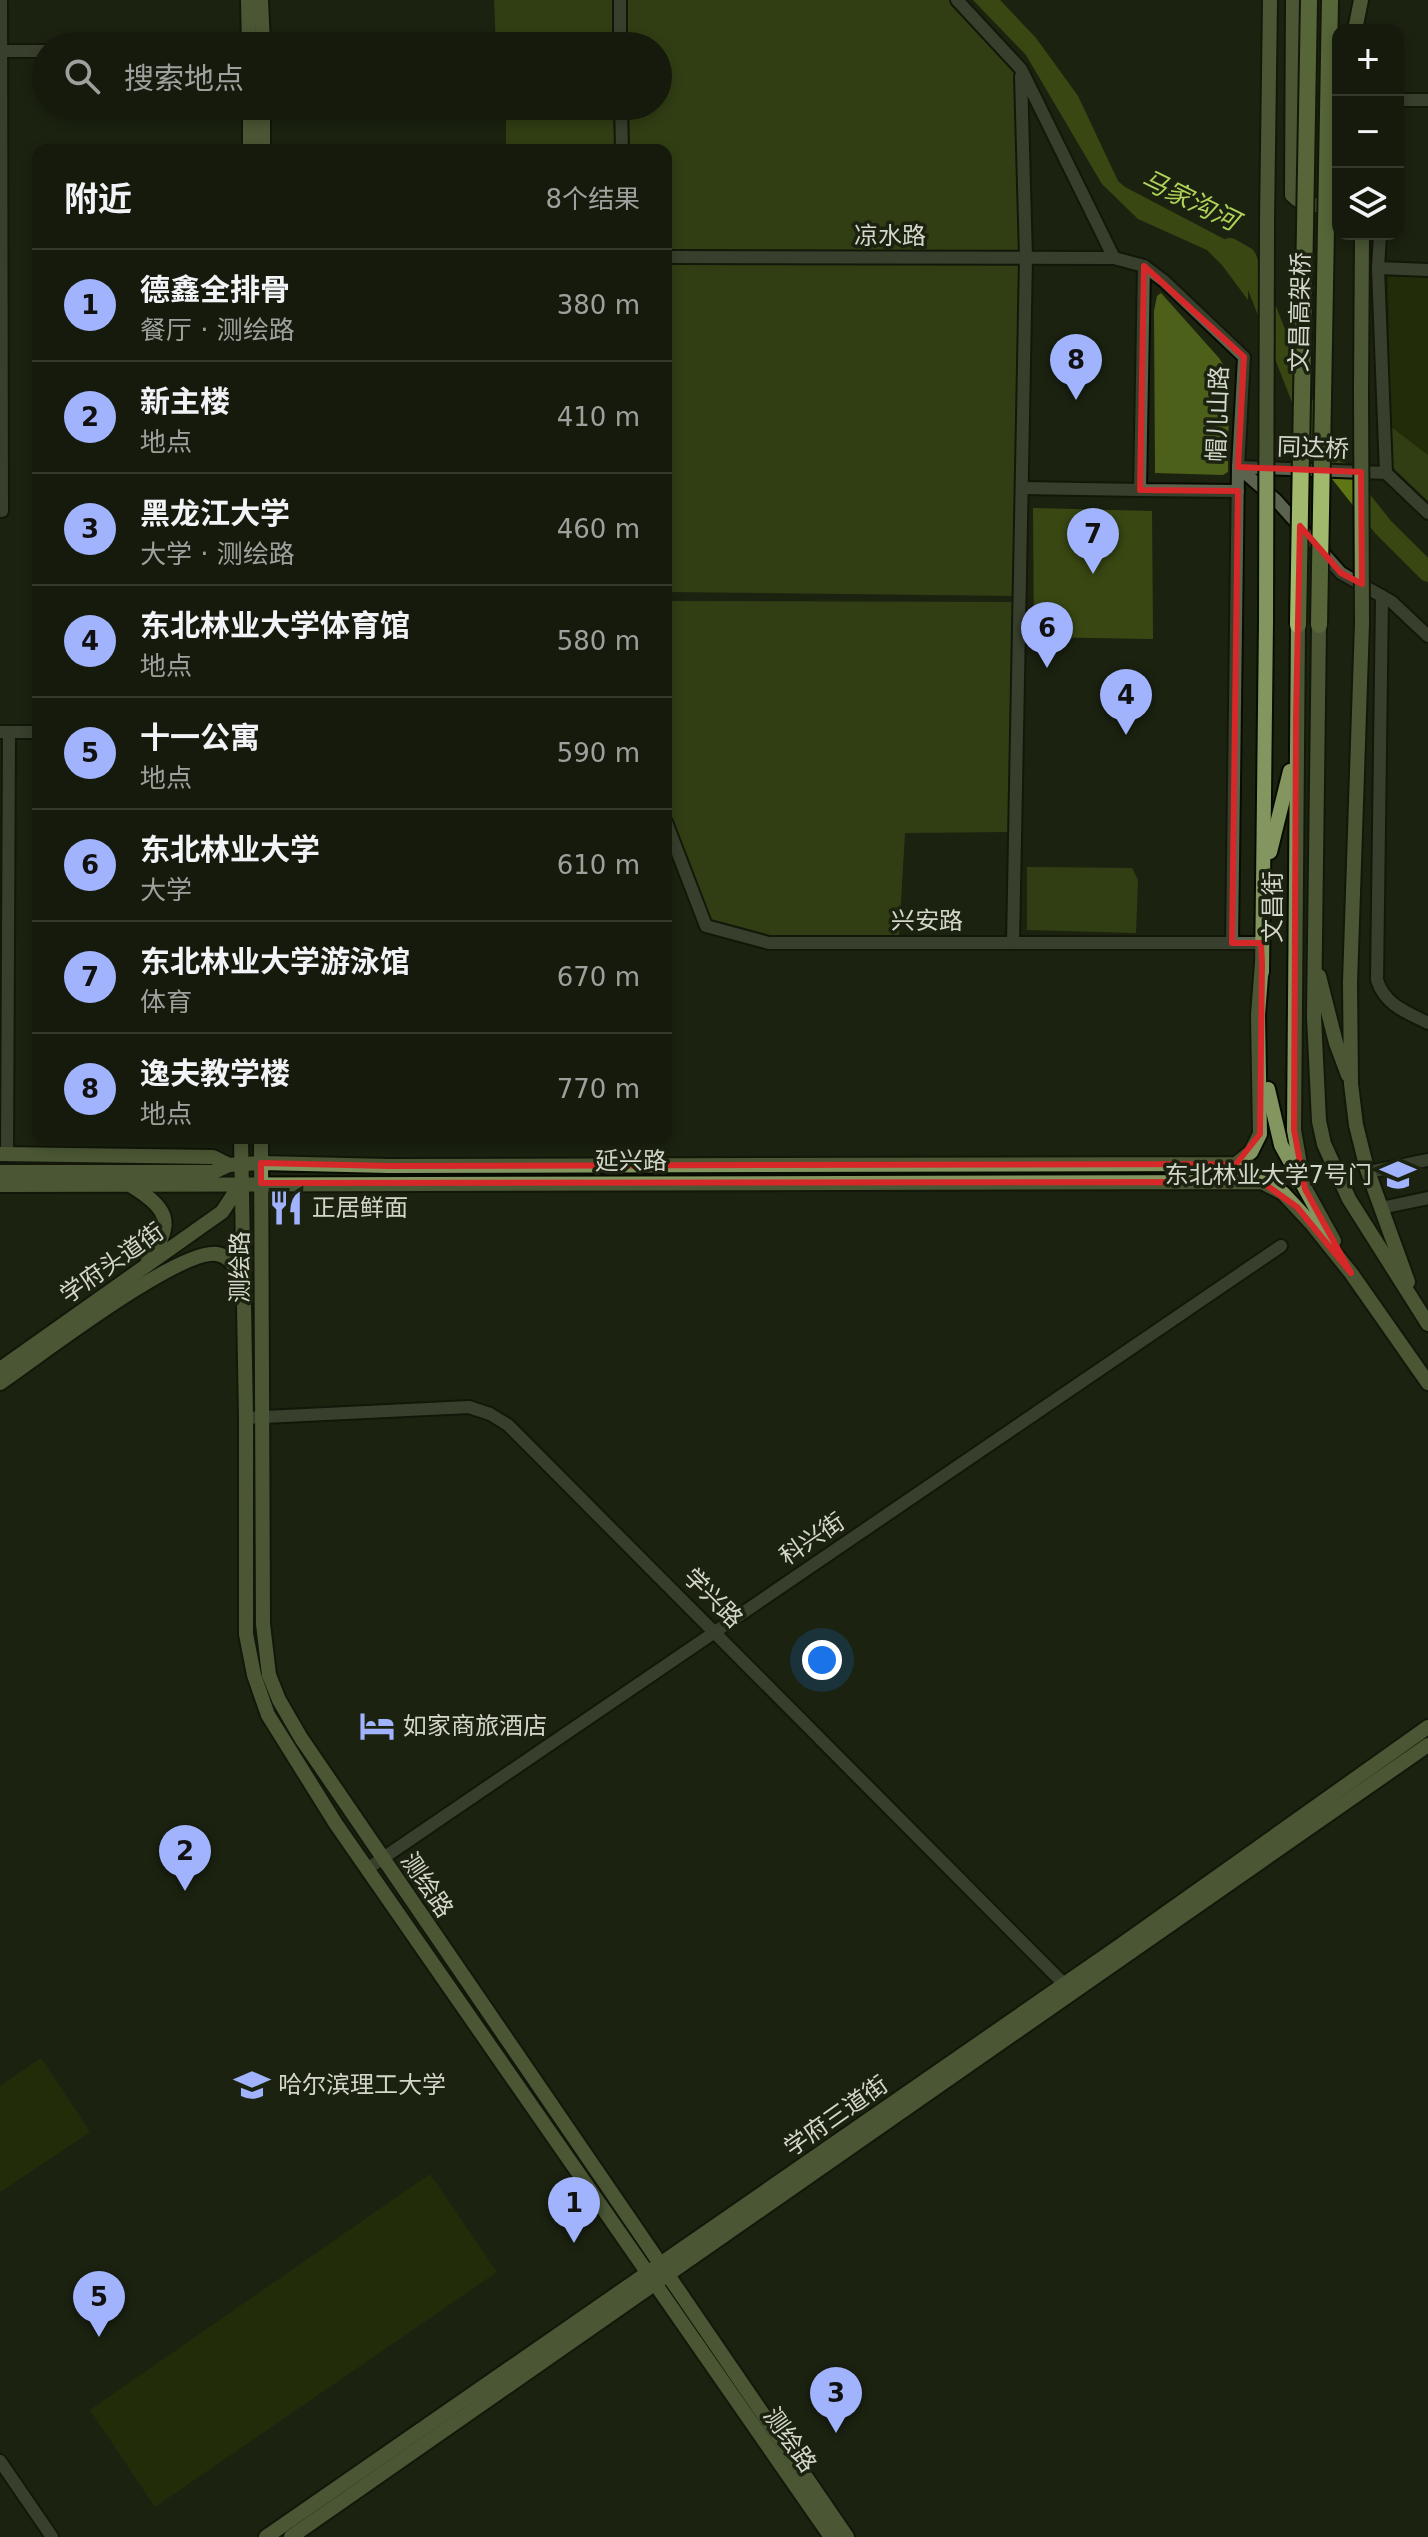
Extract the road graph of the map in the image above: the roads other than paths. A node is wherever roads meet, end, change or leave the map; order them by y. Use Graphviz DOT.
graph roads {
  1 [pos="1,0"];
  2 [pos="248,0"];
  3 [pos="261,0"];
  4 [pos="620,0"];
  5 [pos="957,0"];
  6 [pos="1270,0"];
  7 [pos="1293,0"];
  8 [pos="1309,0"];
  9 [pos="1330,0"];
  10 [pos="1362,0"];
  11 [pos="1356,24"];
  12 [pos="1363,24"];
  13 [pos="249,32"];
  14 [pos="262,32"];
  15 [pos="620,32"];
  16 [pos="0,51"];
  17 [pos="32,51"];
  18 [pos="1021,69"];
  19 [pos="1404,100"];
  20 [pos="1428,100"];
  21 [pos="250,120"];
  22 [pos="263,120"];
  23 [pos="621,120"];
  24 [pos="250,144"];
  25 [pos="263,144"];
  26 [pos="622,144"];
  27 [pos="1332,201"];
  28 [pos="1362,240"];
  29 [pos="1380,240"];
  30 [pos="672,257"];
  31 [pos="1026,258"];
  32 [pos="1114,258"];
  33 [pos="1144,266"];
  34 [pos="1378,268"];
  35 [pos="1428,270"];
  36 [pos="1238,467"];
  37 [pos="1386,473"];
  38 [pos="1022,488"];
  39 [pos="1140,490"];
  40 [pos="1238,491"];
  41 [pos="2,511"];
  42 [pos="1428,513"];
  43 [pos="1382,596"];
  44 [pos="1298,625"];
  45 [pos="1319,625"];
  46 [pos="1428,636"];
  47 [pos="1296,719"];
  48 [pos="4,732"];
  49 [pos="32,732"];
  50 [pos="672,838"];
  51 [pos="1264,873"];
  52 [pos="1013,943"];
  53 [pos="1232,943"];
  54 [pos="1261,943"];
  55 [pos="1262,963"];
  56 [pos="1315,963"];
  57 [pos="1428,1023"];
  58 [pos="1351,1083"];
  59 [pos="240,1144"];
  60 [pos="261,1144"];
  61 [pos="3,1154"];
  62 [pos="1428,1160"];
  63 [pos="261,1163"];
  64 [pos="235,1164"];
  65 [pos="0,1172"];
  66 [pos="1369,1172"];
  67 [pos="261,1183"];
  68 [pos="129,1184"];
  69 [pos="240,1184"];
  70 [pos="0,1185"];
  71 [pos="1305,1189"];
  72 [pos="1428,1198"];
  73 [pos="1381,1208"];
  74 [pos="1281,1246"];
  75 [pos="135,1273"];
  76 [pos="1351,1273"];
  77 [pos="243,1282"];
  78 [pos="1417,1309"];
  79 [pos="1428,1324"];
  80 [pos="0,1369"];
  81 [pos="0,1383"];
  82 [pos="1428,1383"];
  83 [pos="262,1417"];
  84 [pos="246,1418"];
  85 [pos="716,1631"];
  86 [pos="1428,1727"];
  87 [pos="1428,1745"];
  88 [pos="383,1859"];
  89 [pos="367,1869"];
  90 [pos="1068,1988"];
  91 [pos="658,2274"];
  92 [pos="0,2461"];
  93 [pos="52,2537"];
  94 [pos="266,2537"];
  95 [pos="291,2537"];
  96 [pos="831,2537"];
  97 [pos="847,2537"];
  1 -- 16 [label="street"];
  2 -- 13 [label="main road"];
  3 -- 14 [label="main road"];
  4 -- 15 [label="street"];
  5 -- 18 [label="street"];
  6 -- 51 [label="main road, bridge"];
  7 -- 27 [label="main road"];
  8 -- 44 [label="highway, 文昌高架桥, bridge"];
  9 -- 45 [label="highway, 文昌高架桥, bridge"];
  10 -- 11 [label="main road"];
  10 -- 12 [label="main road"];
  16 -- 17 [label="street"];
  16 -- 41 [label="street"];
  18 -- 31 [label="street"];
  18 -- 32 [label="street"];
  19 -- 20 [label="street"];
  21 -- 24 [label="main road"];
  22 -- 25 [label="main road"];
  23 -- 26 [label="street"];
  28 -- 58 [label="main road, bridge"];
  29 -- 34 [label="street"];
  30 -- 31 [label="street, 凉水路"];
  31 -- 32 [label="street, 凉水路"];
  31 -- 38 [label="street"];
  32 -- 33 [label="street, 帽儿山路"];
  33 -- 36 [label="street, 帽儿山路"];
  33 -- 39 [label="street"];
  34 -- 35 [label="street"];
  34 -- 37 [label="street"];
  36 -- 37 [label="street, 同达桥, bridge"];
  36 -- 40 [label="street, 帽儿山路"];
  36 -- 43 [label="street"];
  37 -- 42 [label="street"];
  38 -- 39 [label="street"];
  38 -- 52 [label="street"];
  39 -- 40 [label="street"];
  40 -- 53 [label="street, 帽儿山路"];
  43 -- 46 [label="street"];
  43 -- 57 [label="street"];
  44 -- 47 [label="main road, 文昌街"];
  45 -- 56 [label="main road, 文昌街"];
  47 -- 51 [label="main road"];
  47 -- 71 [label="main road, 文昌街"];
  48 -- 49 [label="street"];
  48 -- 61 [label="street"];
  50 -- 52 [label="street, 兴安路"];
  51 -- 54 [label="main road"];
  52 -- 53 [label="street, 兴安路"];
  53 -- 54 [label="street, 兴安路"];
  54 -- 55 [label="main road"];
  55 -- 63 [label="main road, 延兴路"];
  55 -- 71 [label="main road"];
  56 -- 58 [label="main road"];
  56 -- 78 [label="main road, 文昌街"];
  58 -- 66 [label="main road"];
  59 -- 64 [label="main road, 测绘路"];
  60 -- 63 [label="main road, 测绘路"];
  61 -- 64 [label="main road, 延兴路"];
  62 -- 66 [label="street"];
  63 -- 64 [label="main road, 延兴路"];
  63 -- 67 [label="main road, 测绘路"];
  64 -- 65 [label="main road"];
  64 -- 69 [label="main road, 测绘路"];
  66 -- 73 [label="main road"];
  67 -- 69 [label="main road, 延兴路"];
  67 -- 76 [label="main road, 延兴路"];
  67 -- 83 [label="main road, 测绘路"];
  68 -- 69 [label="main road, 延兴路"];
  68 -- 70 [label="main road, 延兴路"];
  68 -- 75 [label="main road"];
  69 -- 75 [label="main road, 学府头道街"];
  69 -- 77 [label="main road, 测绘路"];
  71 -- 76 [label="main road"];
  72 -- 73 [label="street"];
  73 -- 78 [label="main road"];
  74 -- 85 [label="street, 科兴街"];
  75 -- 80 [label="main road, 学府头道街"];
  76 -- 82 [label="main road"];
  77 -- 81 [label="main road, 学府头道街"];
  77 -- 84 [label="main road, 测绘路"];
  78 -- 79 [label="main road"];
  83 -- 84 [label="street, 学兴路"];
  83 -- 85 [label="street, 学兴路"];
  83 -- 88 [label="main road, 测绘路"];
  84 -- 89 [label="main road, 测绘路"];
  85 -- 88 [label="street, 科兴街"];
  85 -- 90 [label="street, 学兴路"];
  86 -- 90 [label="main road, 学府三道街"];
  87 -- 90 [label="main road, 学府三道街"];
  88 -- 89 [label="street, 科兴街"];
  88 -- 91 [label="main road, 测绘路"];
  89 -- 91 [label="main road, 测绘路"];
  90 -- 91 [label="main road, 学府三道街"];
  91 -- 94 [label="main road, 学府三道街"];
  91 -- 95 [label="main road, 学府三道街"];
  91 -- 96 [label="main road, 测绘路"];
  91 -- 97 [label="main road, 测绘路"];
  92 -- 93 [label="street"];
}
